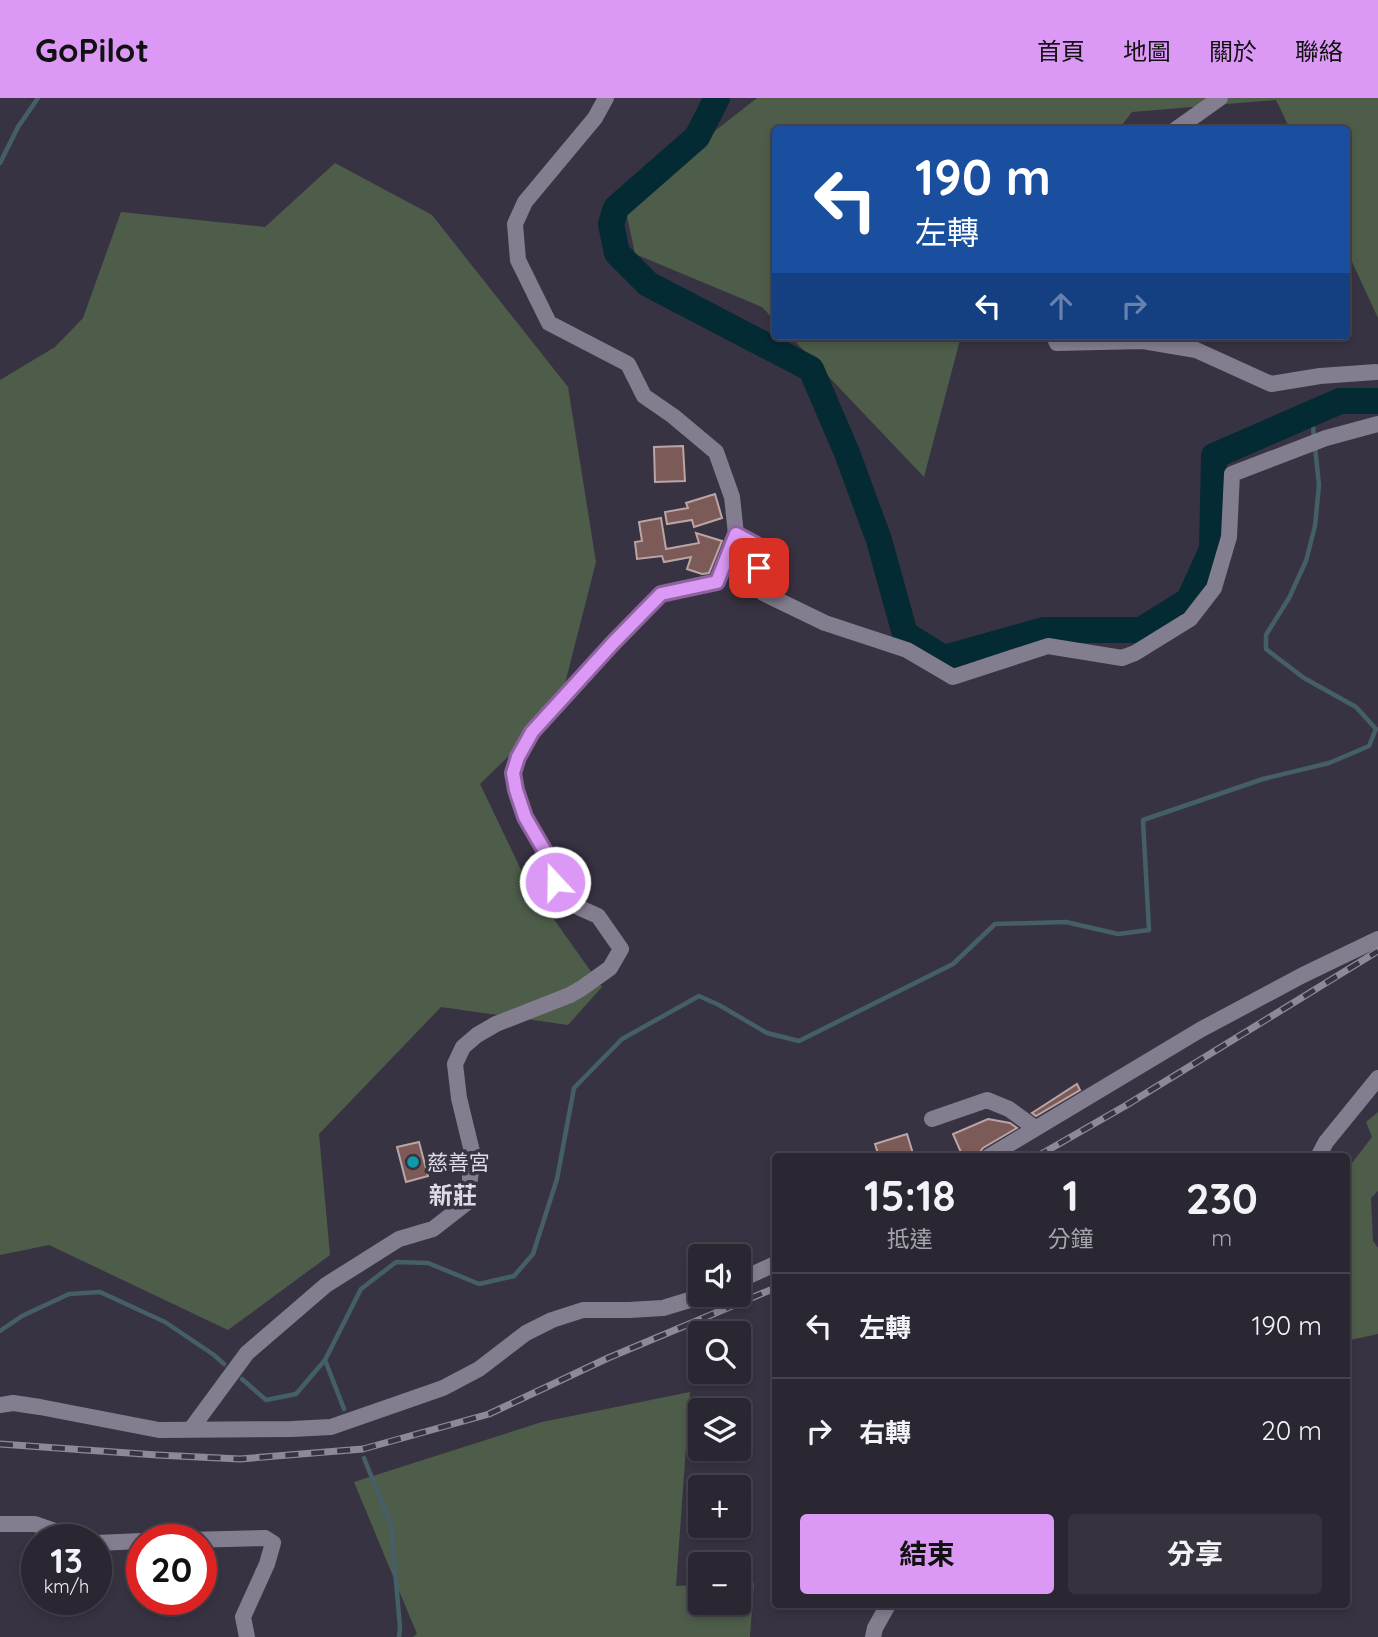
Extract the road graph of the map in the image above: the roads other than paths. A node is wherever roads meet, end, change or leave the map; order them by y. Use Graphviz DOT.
graph roads {
  1 [pos="606,98"];
  2 [pos="1220,98"];
  3 [pos="1181,126"];
  4 [pos="1056,340"];
  5 [pos="1376,372"];
  6 [pos="1378,424"];
  7 [pos="736,534"];
  8 [pos="1378,939"];
  9 [pos="1378,1077"];
  10 [pos="932,1119"];
  11 [pos="1035,1128"];
  12 [pos="994,1153"];
  13 [pos="1320,1153"];
  14 [pos="772,1265"];
  15 [pos="751,1274"];
  16 [pos="688,1300"];
  17 [pos="0,1405"];
  18 [pos="191,1429"];
  19 [pos="0,1524"];
  20 [pos="21,1524"];
  21 [pos="217,1539"];
  22 [pos="886,1608"];
  23 [pos="247,1637"];
  24 [pos="873,1637"];
  1 -- 7 [label="street"];
  2 -- 3 [label="street"];
  4 -- 5 [label="street"];
  6 -- 7 [label="street"];
  7 -- 18 [label="street"];
  8 -- 11 [label="street"];
  9 -- 13 [label="street"];
  10 -- 11 [label="street"];
  11 -- 12 [label="street"];
  14 -- 15 [label="street"];
  16 -- 18 [label="street"];
  17 -- 18 [label="street"];
  19 -- 20 [label="street"];
  21 -- 23 [label="street"];
  22 -- 24 [label="street"];
}
